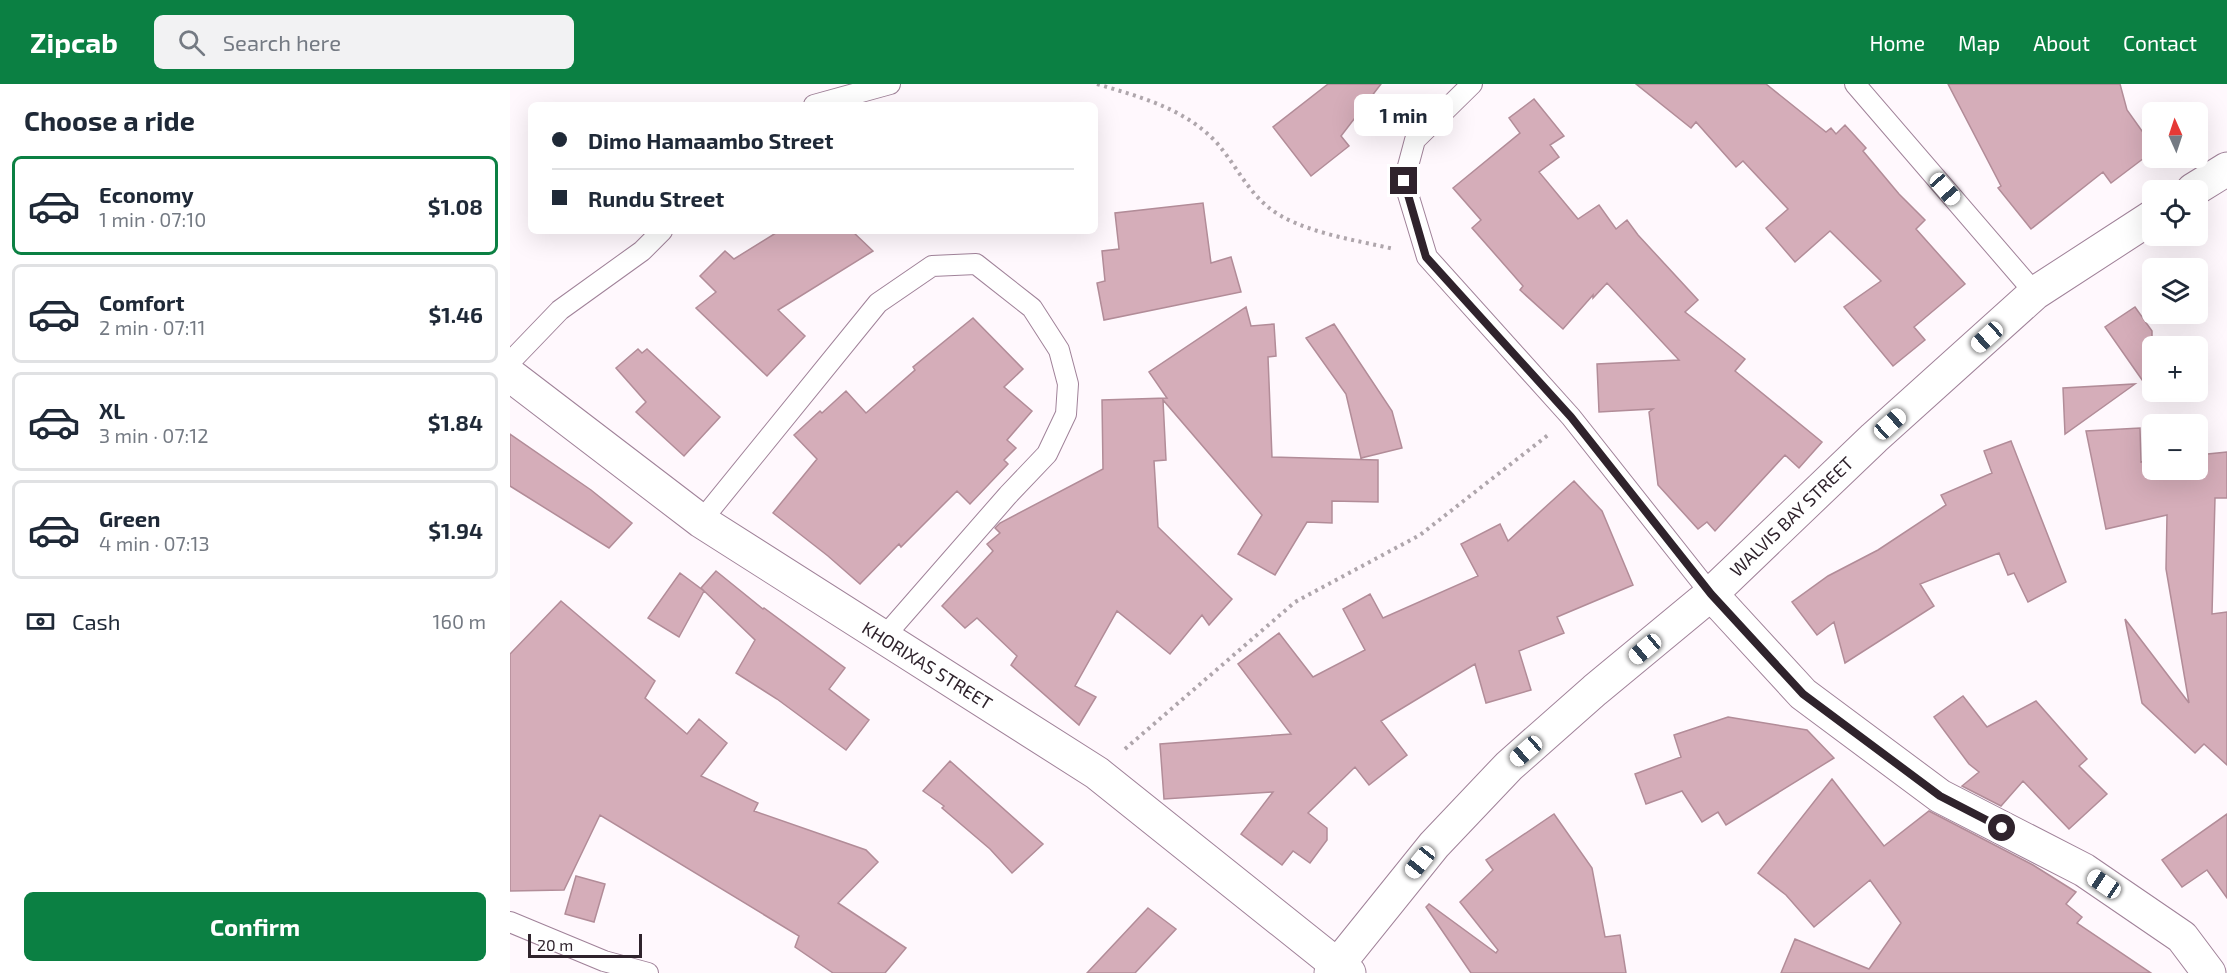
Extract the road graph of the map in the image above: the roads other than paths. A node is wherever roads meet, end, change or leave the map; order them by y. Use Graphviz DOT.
graph roads {
  1 [pos="890,84"];
  2 [pos="1473,84"];
  3 [pos="1855,84"];
  4 [pos="825,102"];
  5 [pos="2227,169"];
  6 [pos="2208,181"];
  7 [pos="2142,223"];
  8 [pos="659,234"];
  9 [pos="2035,293"];
  10 [pos="510,362"];
  11 [pos="510,375"];
  12 [pos="700,521"];
  13 [pos="1711,594"];
  14 [pos="883,638"];
  15 [pos="510,922"];
  16 [pos="1339,970"];
  17 [pos="648,973"];
  18 [pos="2210,973"];
  1 -- 4 [label="lane"];
  2 -- 13 [label="lane"];
  3 -- 9 [label="lane"];
  5 -- 6 [label="street"];
  7 -- 9 [label="street, WALVIS BAY STREET"];
  8 -- 10 [label="lane"];
  9 -- 13 [label="street, WALVIS BAY STREET"];
  11 -- 12 [label="street, KHORIXAS STREET"];
  12 -- 14 [label="street, KHORIXAS STREET"];
  12 -- 14 [label="lane"];
  13 -- 16 [label="street, WALVIS BAY STREET"];
  13 -- 18 [label="street"];
  14 -- 16 [label="street, KHORIXAS STREET"];
  15 -- 17 [label="lane"];
}
